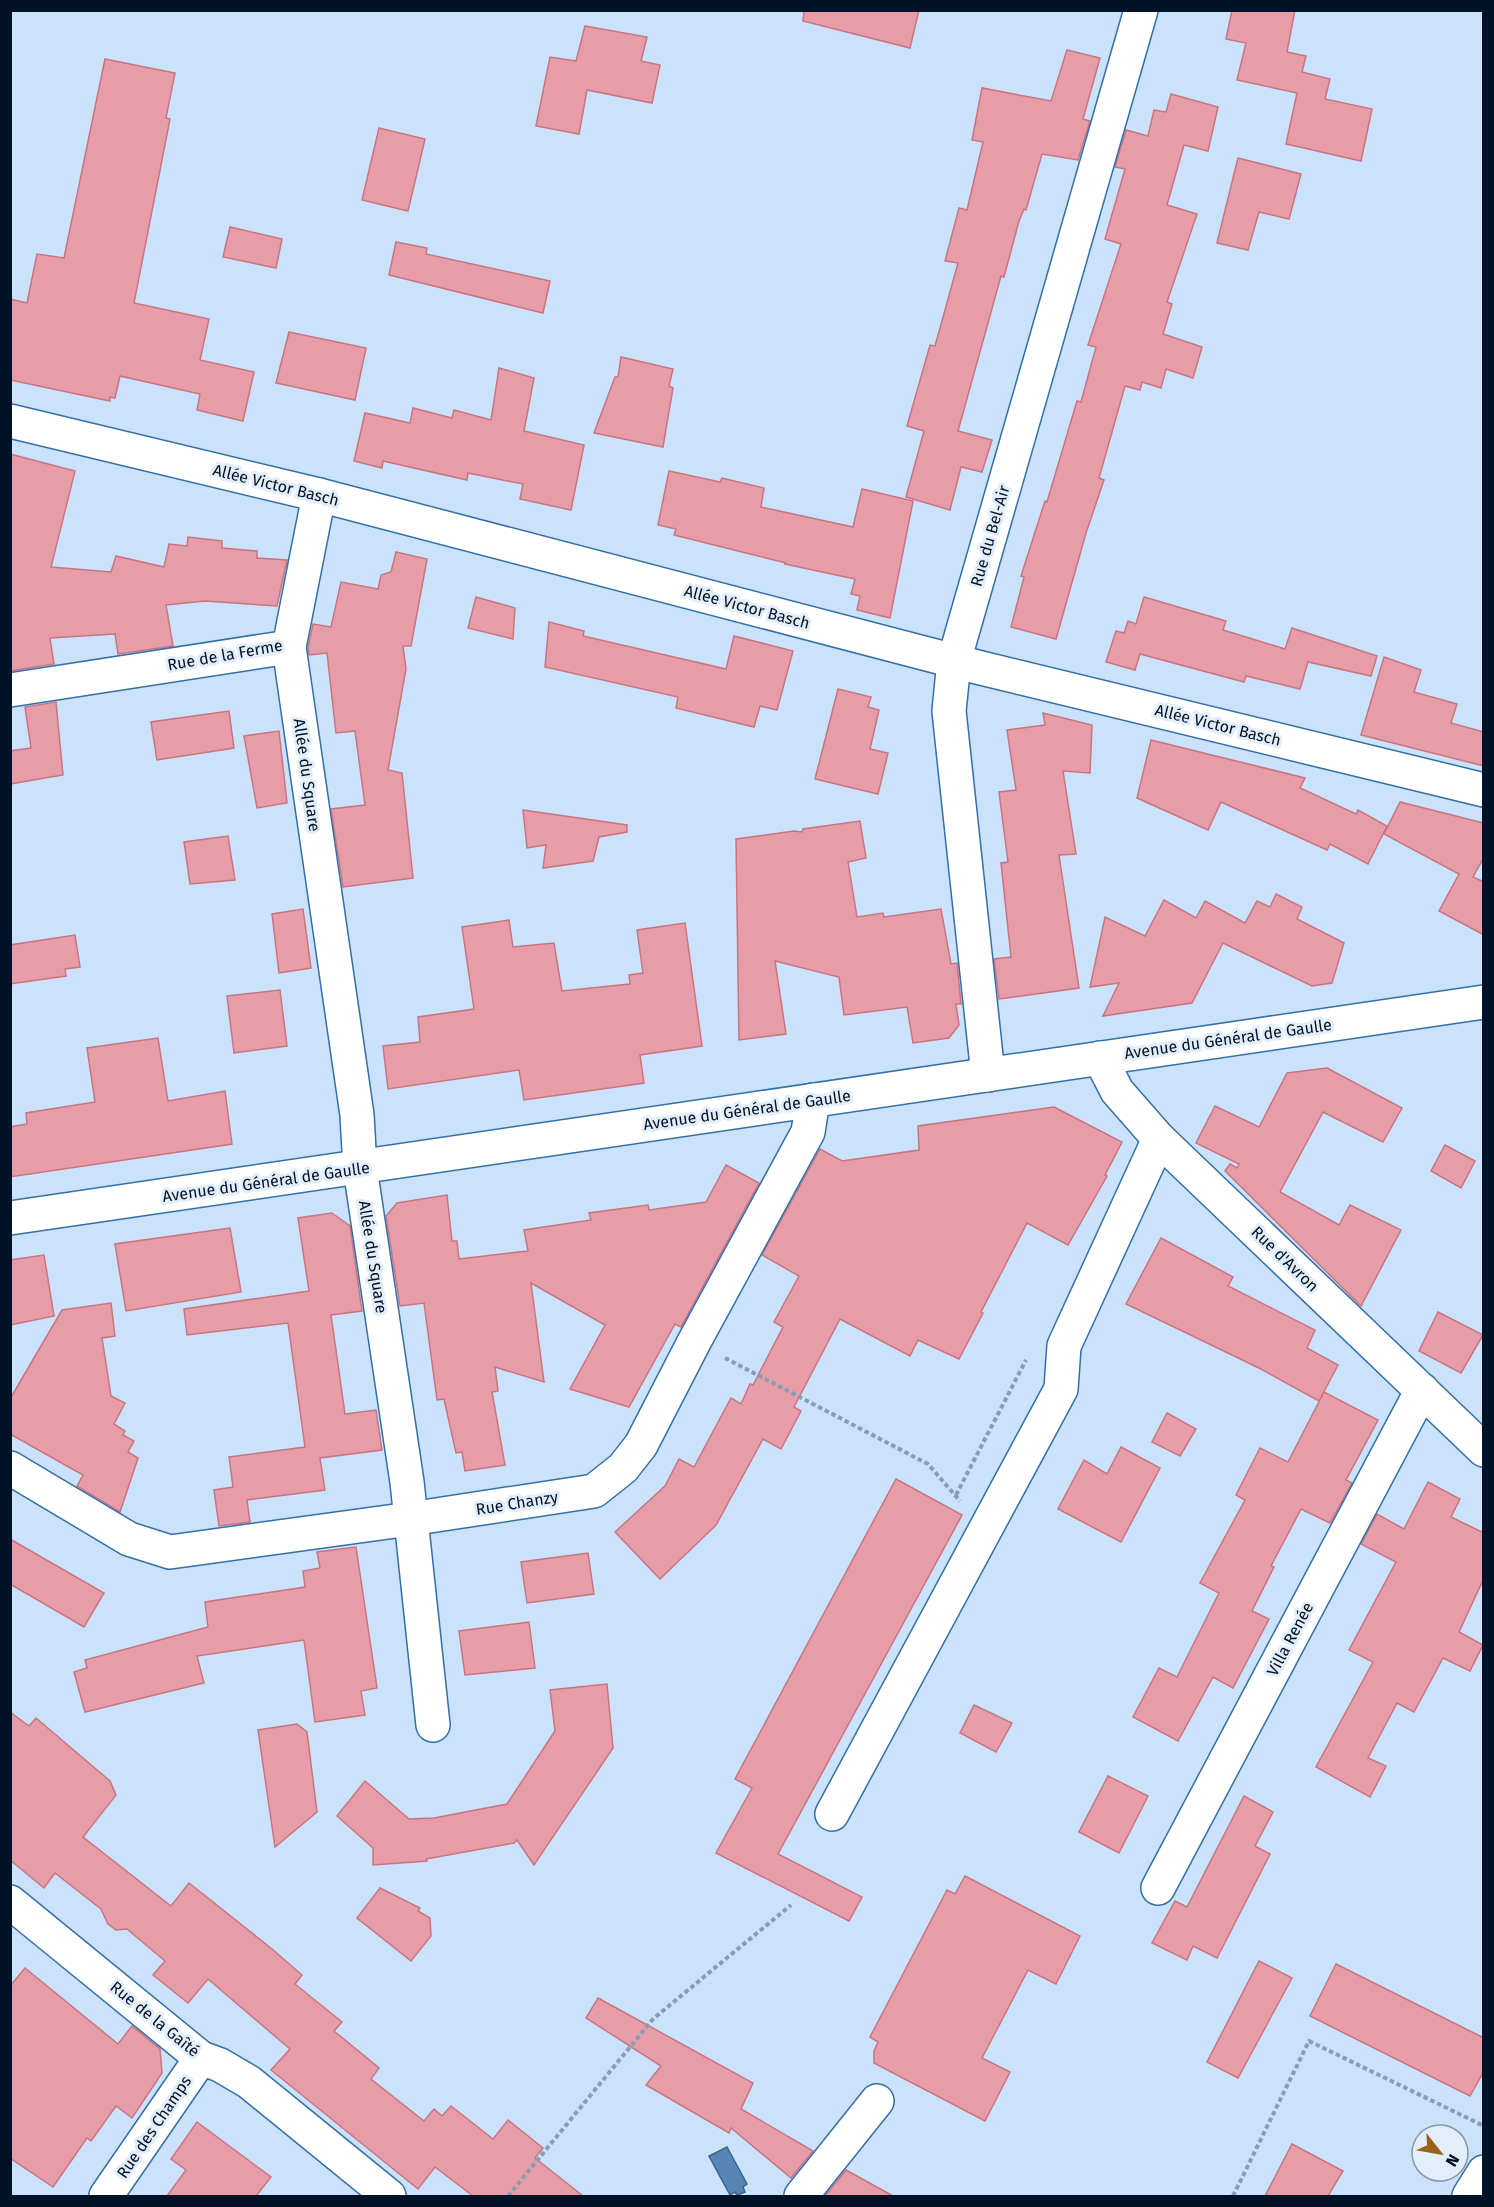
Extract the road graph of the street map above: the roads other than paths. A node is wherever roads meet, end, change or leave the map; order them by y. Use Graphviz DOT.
graph roads {
  1 [pos="1141,10"];
  2 [pos="10,421"];
  3 [pos="319,495"];
  4 [pos="289,647"];
  5 [pos="954,661"];
  6 [pos="10,690"];
  7 [pos="1484,790"];
  8 [pos="1484,1002"];
  9 [pos="1100,1058"];
  10 [pos="988,1075"];
  11 [pos="813,1100"];
  12 [pos="1159,1139"];
  13 [pos="360,1168"];
  14 [pos="10,1218"];
  15 [pos="1422,1390"];
  16 [pos="1484,1450"];
  17 [pos="10,1468"];
  18 [pos="410,1519"];
  19 [pos="433,1725"];
  20 [pos="832,1814"];
  21 [pos="1158,1888"];
  22 [pos="10,1902"];
  23 [pos="201,2058"];
  24 [pos="877,2101"];
  25 [pos="106,2196"];
  26 [pos="389,2196"];
  27 [pos="801,2196"];
  1 -- 5 [label="street, Rue du Bel-Air"];
  2 -- 3 [label="street, Allée Victor Basch"];
  3 -- 4 [label="street, Rue de la Ferme"];
  3 -- 5 [label="street, Allée Victor Basch"];
  4 -- 6 [label="street, Rue de la Ferme"];
  4 -- 13 [label="street, Allée du Square"];
  5 -- 7 [label="street, Allée Victor Basch"];
  5 -- 10 [label="street, Rue du Bel-Air"];
  8 -- 9 [label="street, Avenue du Général de Gaulle"];
  9 -- 10 [label="street, Avenue du Général de Gaulle"];
  9 -- 12 [label="street, Rue d'Avron"];
  10 -- 11 [label="street, Avenue du Général de Gaulle"];
  11 -- 13 [label="street, Avenue du Général de Gaulle"];
  11 -- 18 [label="street, Rue Chanzy"];
  12 -- 15 [label="street, Rue d'Avron"];
  12 -- 20 [label="street"];
  13 -- 14 [label="street, Avenue du Général de Gaulle"];
  13 -- 18 [label="street, Allée du Square"];
  15 -- 16 [label="street, Rue d'Avron"];
  15 -- 21 [label="street, Villa Renée"];
  17 -- 18 [label="street, Rue Chanzy"];
  18 -- 19 [label="street, Allée du Square"];
  22 -- 23 [label="street, Rue de la Gaîté"];
  23 -- 25 [label="street, Rue des Champs"];
  23 -- 26 [label="street, Rue de la Gaîté"];
  24 -- 27 [label="street"];
}
